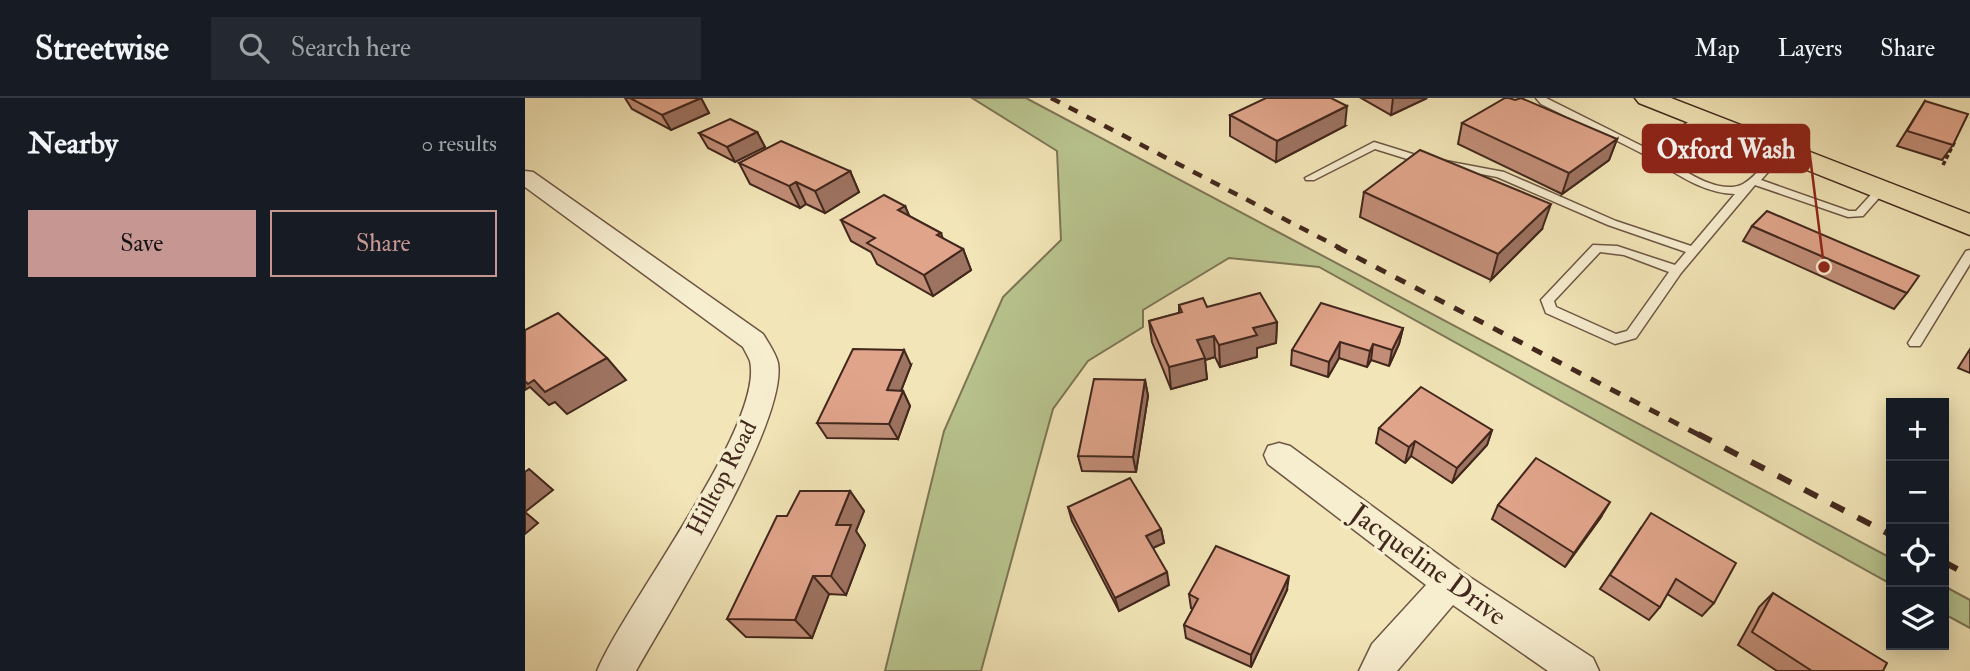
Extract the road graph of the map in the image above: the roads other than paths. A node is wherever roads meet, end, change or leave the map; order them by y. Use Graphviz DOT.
graph roads {
  1 [pos="1541,98"];
  2 [pos="1647,98"];
  3 [pos="1699,119"];
  4 [pos="1782,151"];
  5 [pos="1649,153"];
  6 [pos="525,177"];
  7 [pos="1310,178"];
  8 [pos="1749,184"];
  9 [pos="1881,190"];
  10 [pos="1970,225"];
  11 [pos="1692,250"];
  12 [pos="1970,254"];
  13 [pos="1677,270"];
  14 [pos="1915,343"];
  15 [pos="1279,455"];
  16 [pos="1450,583"];
  17 [pos="616,671"];
  18 [pos="1378,671"];
  19 [pos="1580,671"];
  1 -- 5 [label="lane"];
  2 -- 3 [label="highway"];
  3 -- 4 [label="highway"];
  3 -- 5 [label="lane"];
  4 -- 8 [label="lane"];
  4 -- 9 [label="highway"];
  5 -- 8 [label="lane"];
  6 -- 17 [label="street, Hilltop Road"];
  7 -- 11 [label="lane"];
  8 -- 9 [label="lane"];
  8 -- 11 [label="lane"];
  9 -- 10 [label="highway"];
  11 -- 13 [label="lane"];
  12 -- 14 [label="lane"];
  13 -- 13 [label="lane"];
  15 -- 16 [label="street, Jacqueline Drive"];
  16 -- 18 [label="street"];
  16 -- 19 [label="street, Jacqueline Drive"];
}
